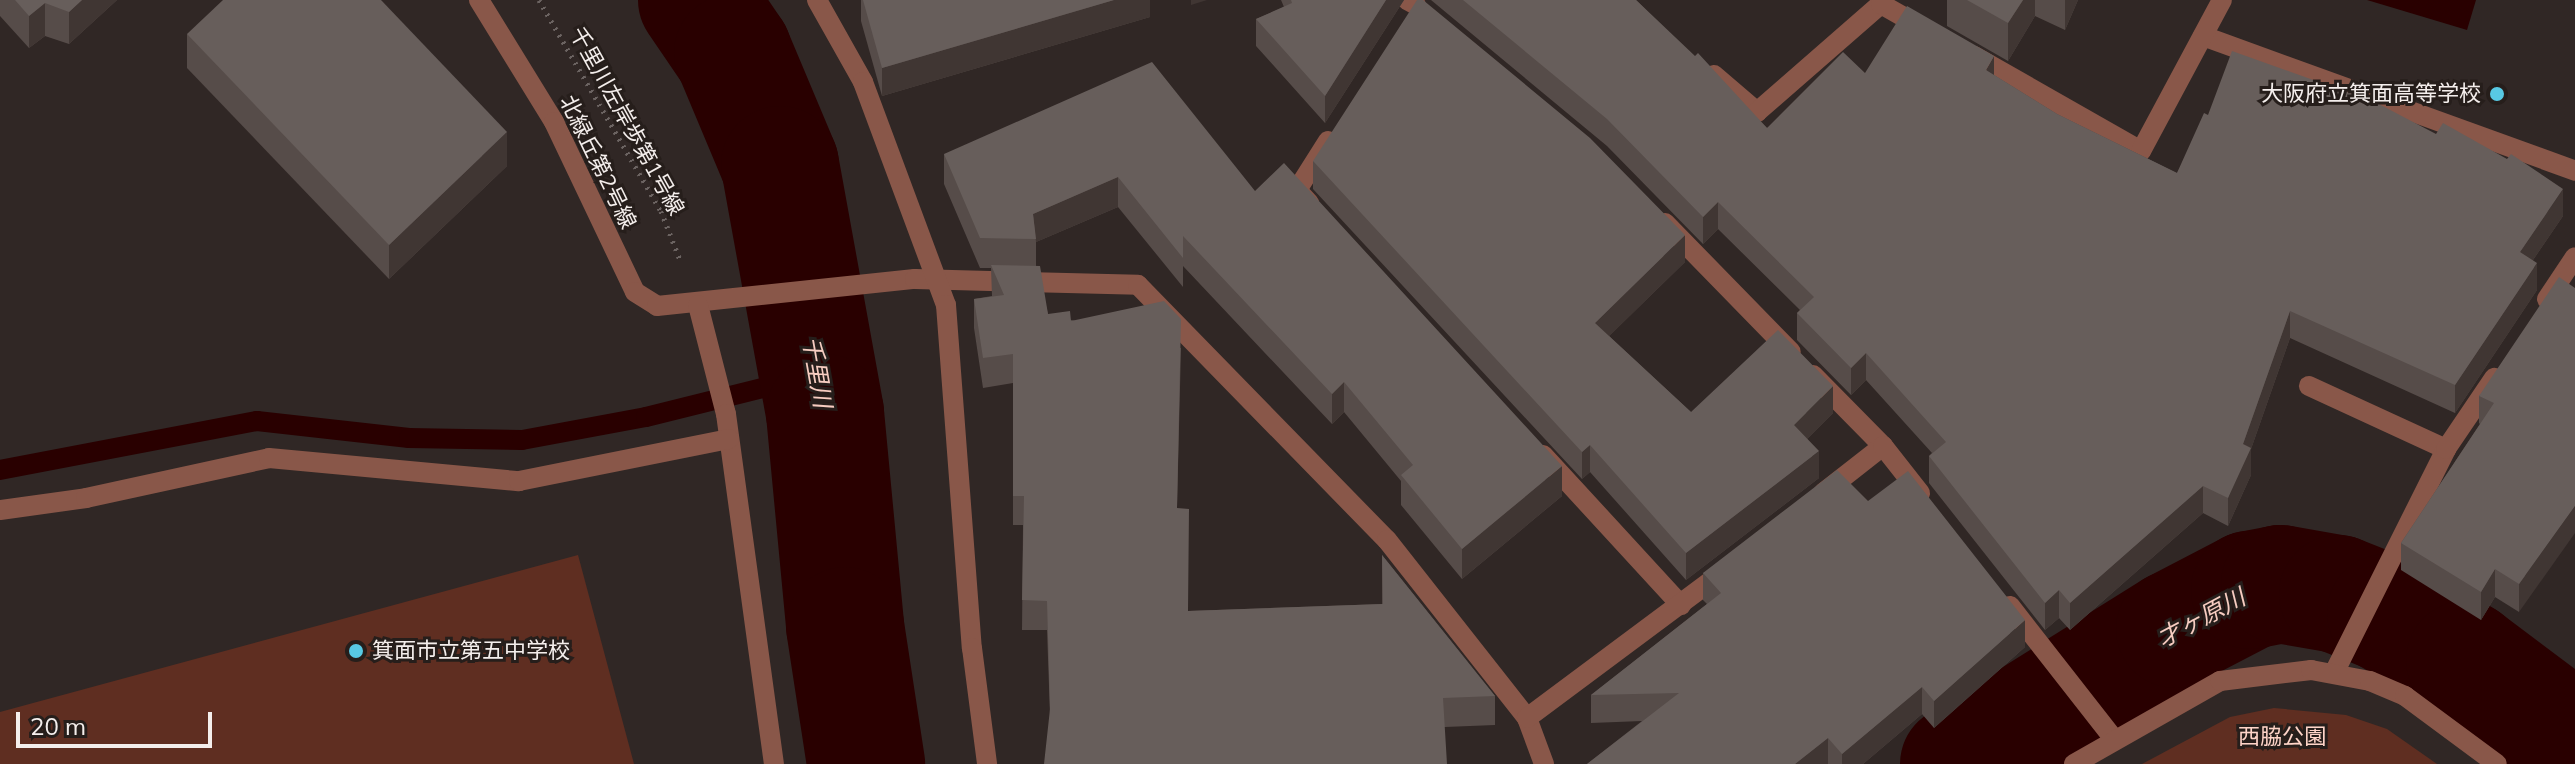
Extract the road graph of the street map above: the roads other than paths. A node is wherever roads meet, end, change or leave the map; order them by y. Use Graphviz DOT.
graph roads {
  1 [pos="479,0"];
  2 [pos="817,0"];
  3 [pos="2222,0"];
  4 [pos="2203,36"];
  5 [pos="1699,61"];
  6 [pos="1339,124"];
  7 [pos="2575,171"];
  8 [pos="1654,212"];
  9 [pos="1329,224"];
  10 [pos="2575,257"];
  11 [pos="937,283"];
  12 [pos="698,305"];
  13 [pos="2532,321"];
  14 [pos="2506,359"];
  15 [pos="2309,386"];
  16 [pos="729,439"];
  17 [pos="1532,443"];
  18 [pos="1883,446"];
  19 [pos="2446,449"];
  20 [pos="1931,507"];
  21 [pos="0,510"];
  22 [pos="1800,511"];
  23 [pos="1741,558"];
  24 [pos="1999,593"];
  25 [pos="1681,605"];
  26 [pos="2334,673"];
  27 [pos="1527,718"];
  28 [pos="2114,739"];
  29 [pos="774,764"];
  30 [pos="987,764"];
  31 [pos="1544,764"];
  32 [pos="2074,764"];
  33 [pos="2497,764"];
  1 -- 12 [label="street, 北緑丘第2号線"];
  2 -- 11 [label="street"];
  3 -- 4 [label="street"];
  4 -- 5 [label="street"];
  4 -- 7 [label="street"];
  6 -- 9 [label="street"];
  8 -- 18 [label="street"];
  10 -- 13 [label="street"];
  11 -- 12 [label="street, 北緑丘第2号線"];
  11 -- 27 [label="street, 北緑丘第2号線"];
  11 -- 30 [label="street"];
  12 -- 16 [label="street"];
  14 -- 19 [label="street"];
  15 -- 19 [label="street"];
  16 -- 21 [label="street"];
  16 -- 29 [label="street"];
  17 -- 25 [label="street"];
  18 -- 20 [label="street"];
  18 -- 22 [label="street"];
  19 -- 26 [label="street"];
  23 -- 25 [label="street"];
  24 -- 28 [label="street"];
  25 -- 27 [label="street"];
  26 -- 28 [label="street"];
  26 -- 33 [label="street"];
  27 -- 31 [label="street, 北緑丘第2号線"];
  28 -- 32 [label="street"];
}
